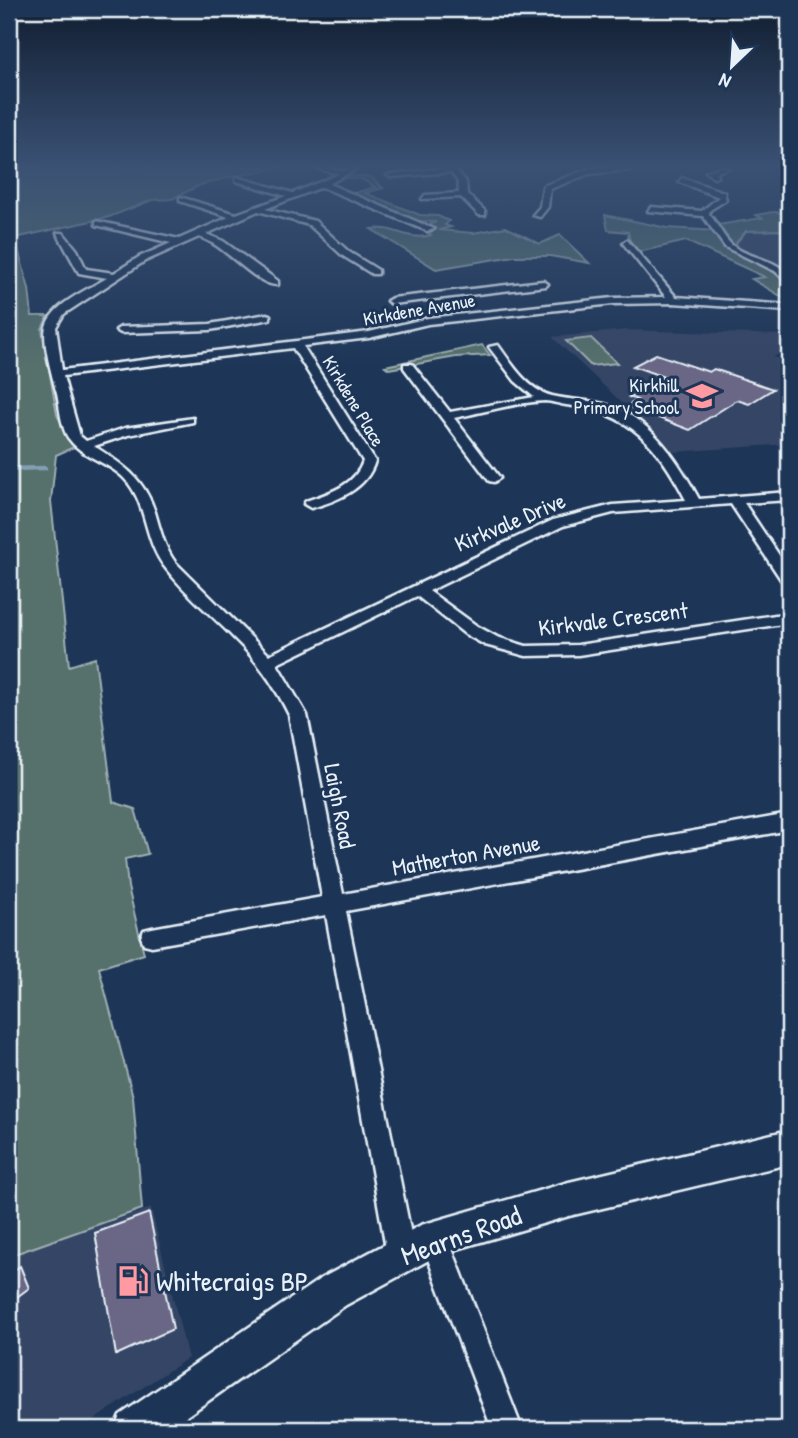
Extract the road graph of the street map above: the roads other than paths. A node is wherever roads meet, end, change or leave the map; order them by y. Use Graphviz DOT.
graph roads {
  1 [pos="151,234"];
  2 [pos="198,234"];
  3 [pos="323,234"];
  4 [pos="720,234"];
  5 [pos="74,236"];
  6 [pos="179,242"];
  7 [pos="626,245"];
  8 [pos="376,269"];
  9 [pos="114,276"];
  10 [pos="789,281"];
  11 [pos="275,283"];
  12 [pos="543,283"];
  13 [pos="557,297"];
  14 [pos="392,300"];
  15 [pos="673,300"];
  16 [pos="565,306"];
  17 [pos="789,308"];
  18 [pos="267,317"];
  19 [pos="121,330"];
  20 [pos="215,341"];
  21 [pos="297,345"];
  22 [pos="494,347"];
  23 [pos="408,366"];
  24 [pos="57,374"];
  25 [pos="545,398"];
  26 [pos="448,416"];
  27 [pos="189,420"];
  28 [pos="83,446"];
  29 [pos="494,478"];
  30 [pos="789,496"];
  31 [pos="735,500"];
  32 [pos="695,503"];
  33 [pos="311,504"];
  34 [pos="789,581"];
  35 [pos="417,589"];
  36 [pos="789,618"];
  37 [pos="268,662"];
  38 [pos="789,822"];
  39 [pos="336,903"];
  40 [pos="152,937"];
  41 [pos="789,1147"];
  42 [pos="434,1238"];
  43 [pos="401,1254"];
  44 [pos="134,1429"];
  45 [pos="508,1429"];
  1 -- 6 [label="street"];
  2 -- 6 [label="street, Laigh Road"];
  2 -- 11 [label="street"];
  3 -- 8 [label="street"];
  4 -- 10 [label="street"];
  5 -- 9 [label="street"];
  6 -- 9 [label="street, Laigh Road"];
  7 -- 15 [label="street"];
  9 -- 24 [label="street, Laigh Road"];
  12 -- 14 [label="street"];
  13 -- 16 [label="street"];
  15 -- 16 [label="street, Kirkdene Avenue"];
  15 -- 17 [label="street, Kirkdene Avenue"];
  16 -- 21 [label="street, Kirkdene Avenue"];
  18 -- 20 [label="street"];
  19 -- 20 [label="street"];
  20 -- 21 [label="street, Kirkdene Avenue"];
  20 -- 24 [label="street, Kirkdene Avenue"];
  21 -- 33 [label="street, Kirkdene Place"];
  22 -- 25 [label="street"];
  23 -- 26 [label="street"];
  24 -- 28 [label="street, Laigh Road"];
  25 -- 26 [label="street"];
  25 -- 32 [label="street"];
  26 -- 29 [label="street"];
  27 -- 28 [label="street"];
  28 -- 37 [label="street, Laigh Road"];
  30 -- 31 [label="street, Kirkvale Drive"];
  31 -- 32 [label="street, Kirkvale Drive"];
  31 -- 34 [label="street"];
  32 -- 35 [label="street, Kirkvale Drive"];
  35 -- 36 [label="street, Kirkvale Crescent"];
  35 -- 37 [label="street, Kirkvale Drive"];
  37 -- 39 [label="street, Laigh Road"];
  38 -- 39 [label="street, Matherton Avenue"];
  39 -- 40 [label="street, Matherton Avenue"];
  39 -- 43 [label="street, Laigh Road"];
  41 -- 42 [label="street, Mearns Road"];
  42 -- 43 [label="street, Mearns Road"];
  42 -- 45 [label="street"];
  43 -- 44 [label="street, Mearns Road"];
}
